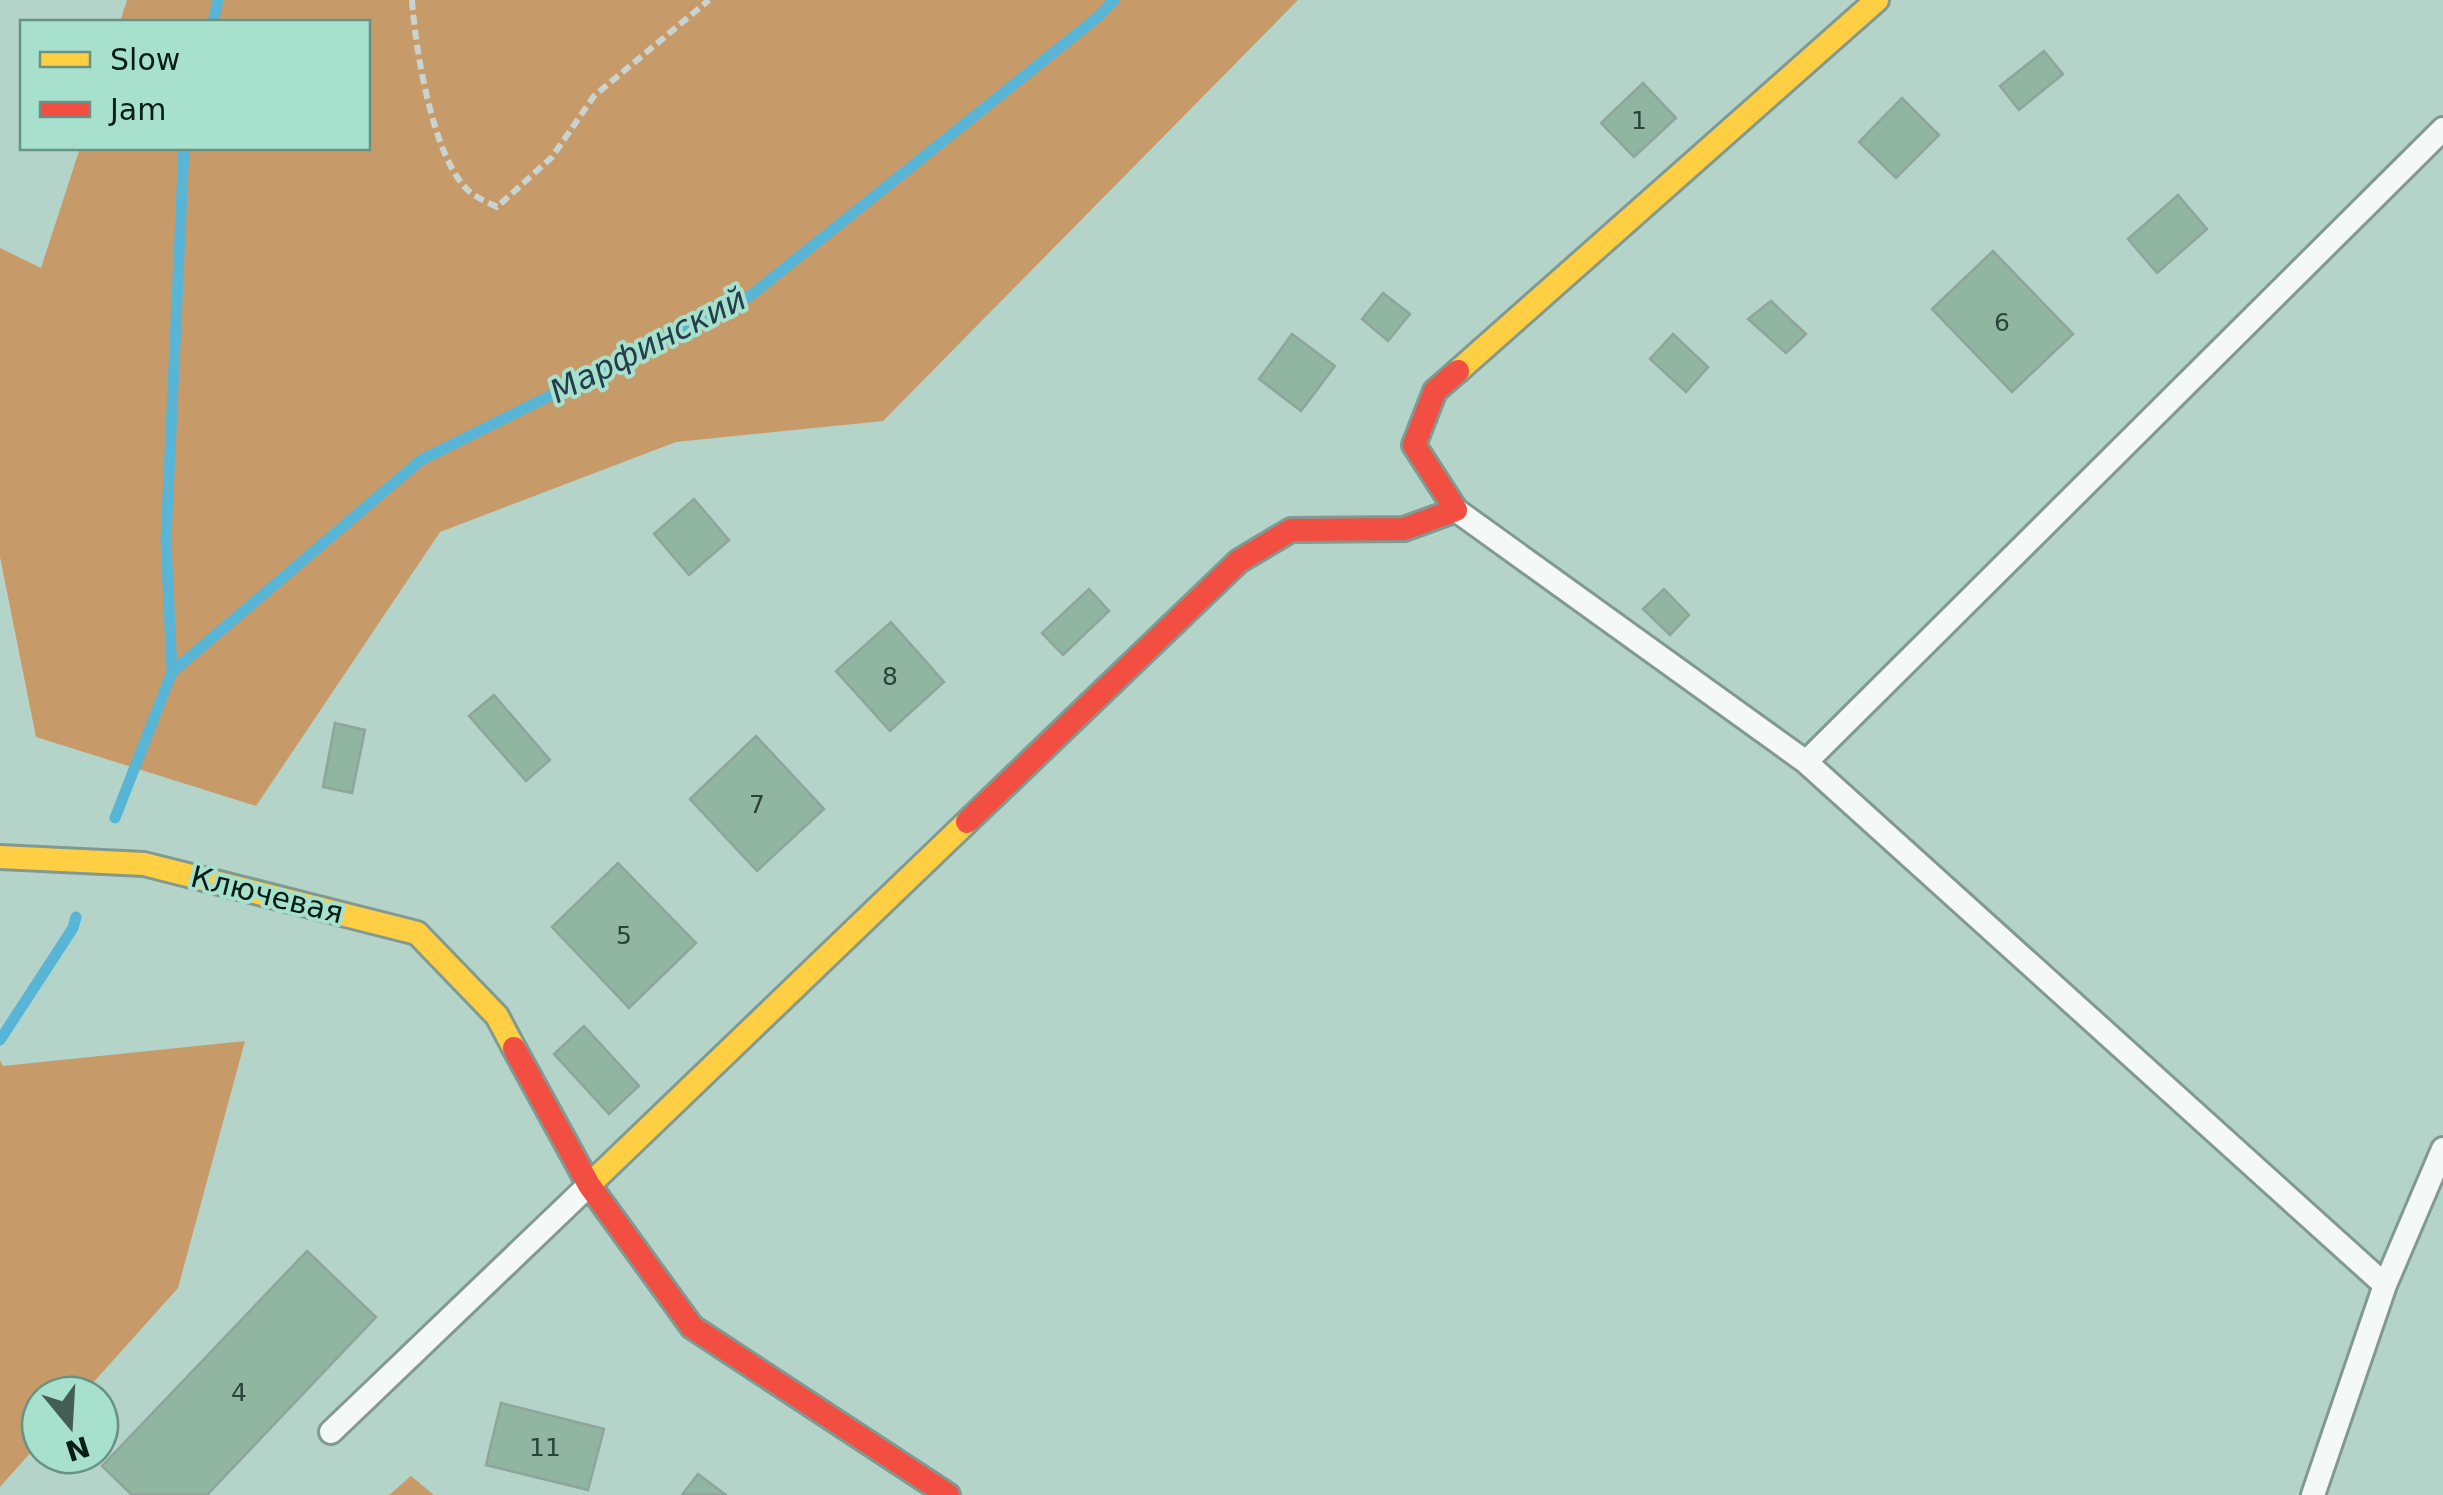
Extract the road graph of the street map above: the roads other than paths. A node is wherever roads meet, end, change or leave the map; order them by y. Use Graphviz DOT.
graph roads {
  1 [pos="1877,0"];
  2 [pos="2443,129"];
  3 [pos="1456,510"];
  4 [pos="1806,762"];
  5 [pos="0,857"];
  6 [pos="2443,1149"];
  7 [pos="589,1185"];
  8 [pos="2384,1285"];
  9 [pos="331,1432"];
  10 [pos="948,1495"];
  11 [pos="2312,1495"];
  1 -- 3 [label="street"];
  2 -- 4 [label="lane"];
  3 -- 4 [label="lane"];
  3 -- 7 [label="street"];
  4 -- 8 [label="lane"];
  5 -- 7 [label="street, Ключевая"];
  6 -- 8 [label="lane"];
  7 -- 9 [label="lane"];
  7 -- 10 [label="street, Ключевая"];
  8 -- 11 [label="lane"];
}
